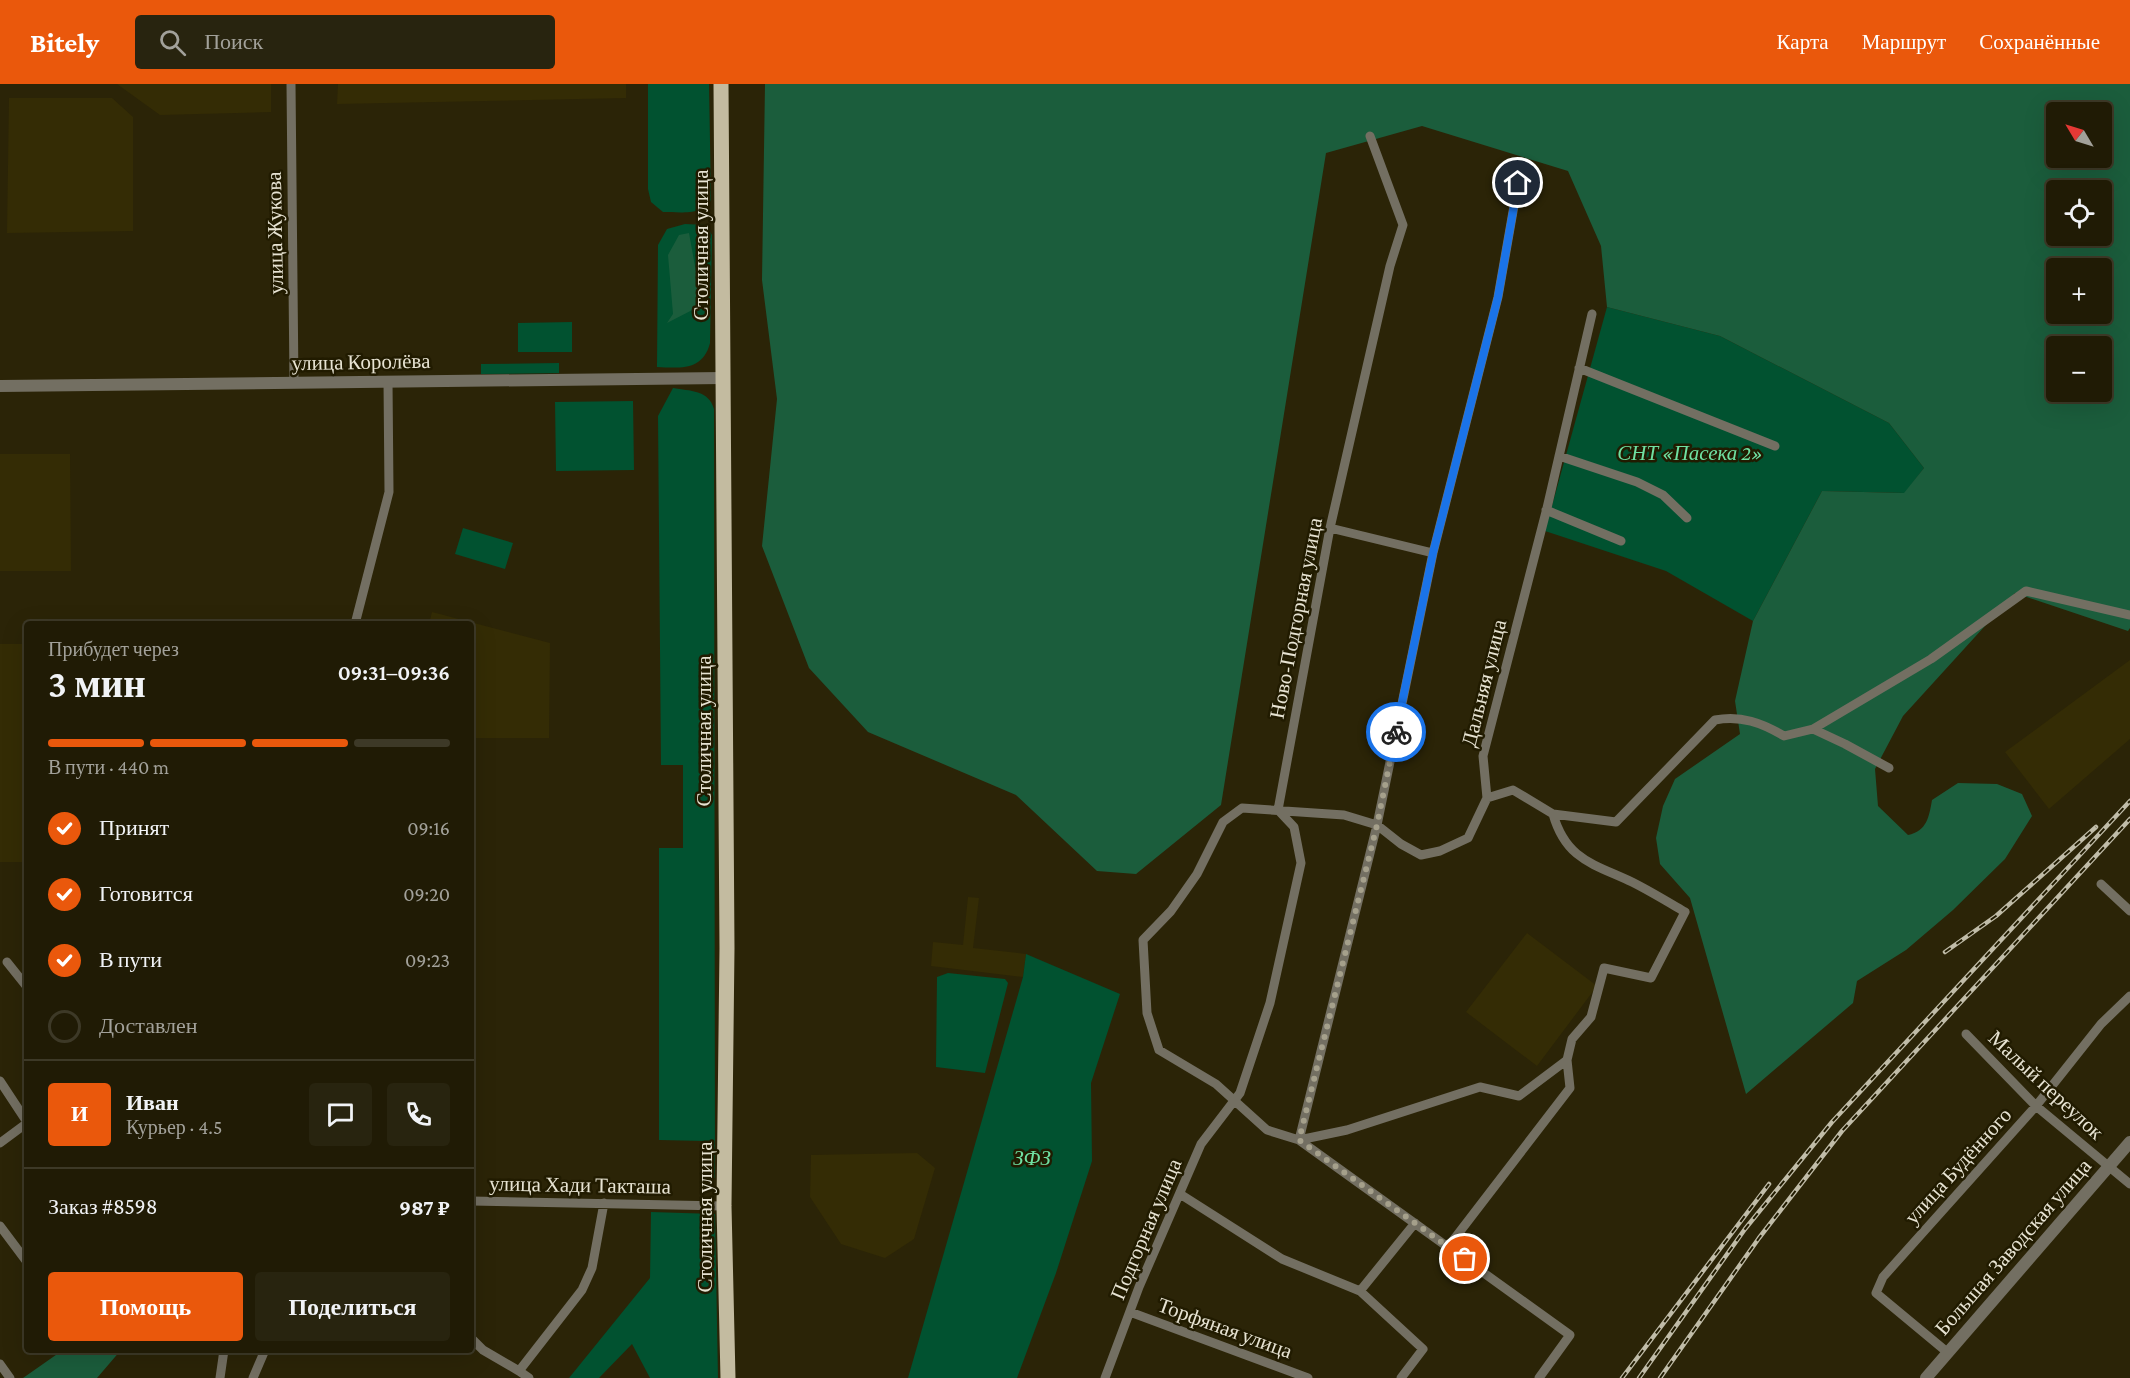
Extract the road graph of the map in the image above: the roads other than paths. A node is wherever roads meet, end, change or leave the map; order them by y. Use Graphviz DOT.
graph roads {
  1 [pos="291,84"];
  2 [pos="721,84"];
  3 [pos="1370,136"];
  4 [pos="1518,183"];
  5 [pos="1592,314"];
  6 [pos="1579,368"];
  7 [pos="723,378"];
  8 [pos="387,381"];
  9 [pos="294,382"];
  10 [pos="0,386"];
  11 [pos="1775,446"];
  12 [pos="1559,456"];
  13 [pos="1546,510"];
  14 [pos="1687,518"];
  15 [pos="1330,528"];
  16 [pos="1621,541"];
  17 [pos="1433,553"];
  18 [pos="2130,615"];
  19 [pos="356,621"];
  20 [pos="1813,729"];
  21 [pos="1889,768"];
  22 [pos="1487,798"];
  23 [pos="1278,810"];
  24 [pos="1552,814"];
  25 [pos="1377,825"];
  26 [pos="2101,884"];
  27 [pos="2130,910"];
  28 [pos="7,962"];
  29 [pos="24,983"];
  30 [pos="2130,996"];
  31 [pos="1966,1034"];
  32 [pos="1567,1060"];
  33 [pos="0,1081"];
  34 [pos="1233,1101"];
  35 [pos="2036,1106"];
  36 [pos="24,1117"];
  37 [pos="24,1124"];
  38 [pos="1299,1140"];
  39 [pos="2130,1142"];
  40 [pos="0,1143"];
  41 [pos="2108,1167"];
  42 [pos="2130,1184"];
  43 [pos="1180,1194"];
  44 [pos="474,1201"];
  45 [pos="604,1203"];
  46 [pos="724,1206"];
  47 [pos="1415,1223"];
  48 [pos="0,1226"];
  49 [pos="1448,1247"];
  50 [pos="24,1258"];
  51 [pos="1360,1291"];
  52 [pos="1130,1312"];
  53 [pos="474,1341"];
  54 [pos="1947,1352"];
  55 [pos="224,1353"];
  56 [pos="264,1353"];
  57 [pos="0,1364"];
  58 [pos="519,1371"];
  59 [pos="10,1378"];
  60 [pos="220,1378"];
  61 [pos="253,1378"];
  62 [pos="529,1378"];
  63 [pos="728,1378"];
  64 [pos="1105,1378"];
  65 [pos="1308,1378"];
  66 [pos="1401,1378"];
  67 [pos="1539,1378"];
  68 [pos="1926,1378"];
  1 -- 9 [label="street, улица Жукова"];
  2 -- 7 [label="main road, Столичная улица"];
  3 -- 15 [label="street, Ново-Подгорная улица"];
  4 -- 17 [label="street"];
  5 -- 6 [label="street, Дальняя улица"];
  6 -- 11 [label="street"];
  6 -- 12 [label="street, Дальняя улица"];
  7 -- 8 [label="street, улица Королёва"];
  7 -- 46 [label="main road, Столичная улица"];
  8 -- 9 [label="street, улица Королёва"];
  8 -- 19 [label="street"];
  9 -- 10 [label="street, улица Королёва"];
  12 -- 13 [label="street, Дальняя улица"];
  12 -- 14 [label="street"];
  13 -- 16 [label="street"];
  13 -- 22 [label="street, Дальняя улица"];
  15 -- 17 [label="street"];
  15 -- 23 [label="street, Ново-Подгорная улица"];
  17 -- 25 [label="street"];
  18 -- 20 [label="street"];
  20 -- 21 [label="street"];
  20 -- 24 [label="street"];
  22 -- 24 [label="street"];
  22 -- 25 [label="street"];
  23 -- 25 [label="street"];
  23 -- 34 [label="street"];
  23 -- 34 [label="street"];
  24 -- 32 [label="street"];
  25 -- 38 [label="street"];
  26 -- 27 [label="street"];
  28 -- 29 [label="street"];
  30 -- 35 [label="street, улица Будённого"];
  31 -- 35 [label="street, Малый переулок"];
  32 -- 38 [label="street"];
  32 -- 49 [label="street"];
  33 -- 36 [label="street"];
  34 -- 38 [label="street"];
  34 -- 43 [label="street, Подгорная улица"];
  35 -- 41 [label="street, Малый переулок"];
  35 -- 54 [label="street, улица Будённого"];
  37 -- 40 [label="street"];
  38 -- 47 [label="street"];
  39 -- 41 [label="street, Большая Заводская улица"];
  41 -- 42 [label="street, Малый переулок"];
  41 -- 54 [label="street, Большая Заводская улица"];
  43 -- 51 [label="street"];
  43 -- 52 [label="street, Подгорная улица"];
  44 -- 45 [label="street, улица Хади Такташа"];
  45 -- 46 [label="street, улица Хади Такташа"];
  45 -- 58 [label="street"];
  46 -- 63 [label="main road, Столичная улица"];
  47 -- 49 [label="street"];
  47 -- 51 [label="street"];
  48 -- 50 [label="street"];
  49 -- 67 [label="street"];
  51 -- 66 [label="street"];
  52 -- 64 [label="street, Подгорная улица"];
  52 -- 65 [label="street, Торфяная улица"];
  53 -- 58 [label="street"];
  54 -- 68 [label="street, Большая Заводская улица"];
  55 -- 60 [label="street"];
  56 -- 61 [label="street"];
  57 -- 59 [label="street"];
  58 -- 62 [label="street"];
}
